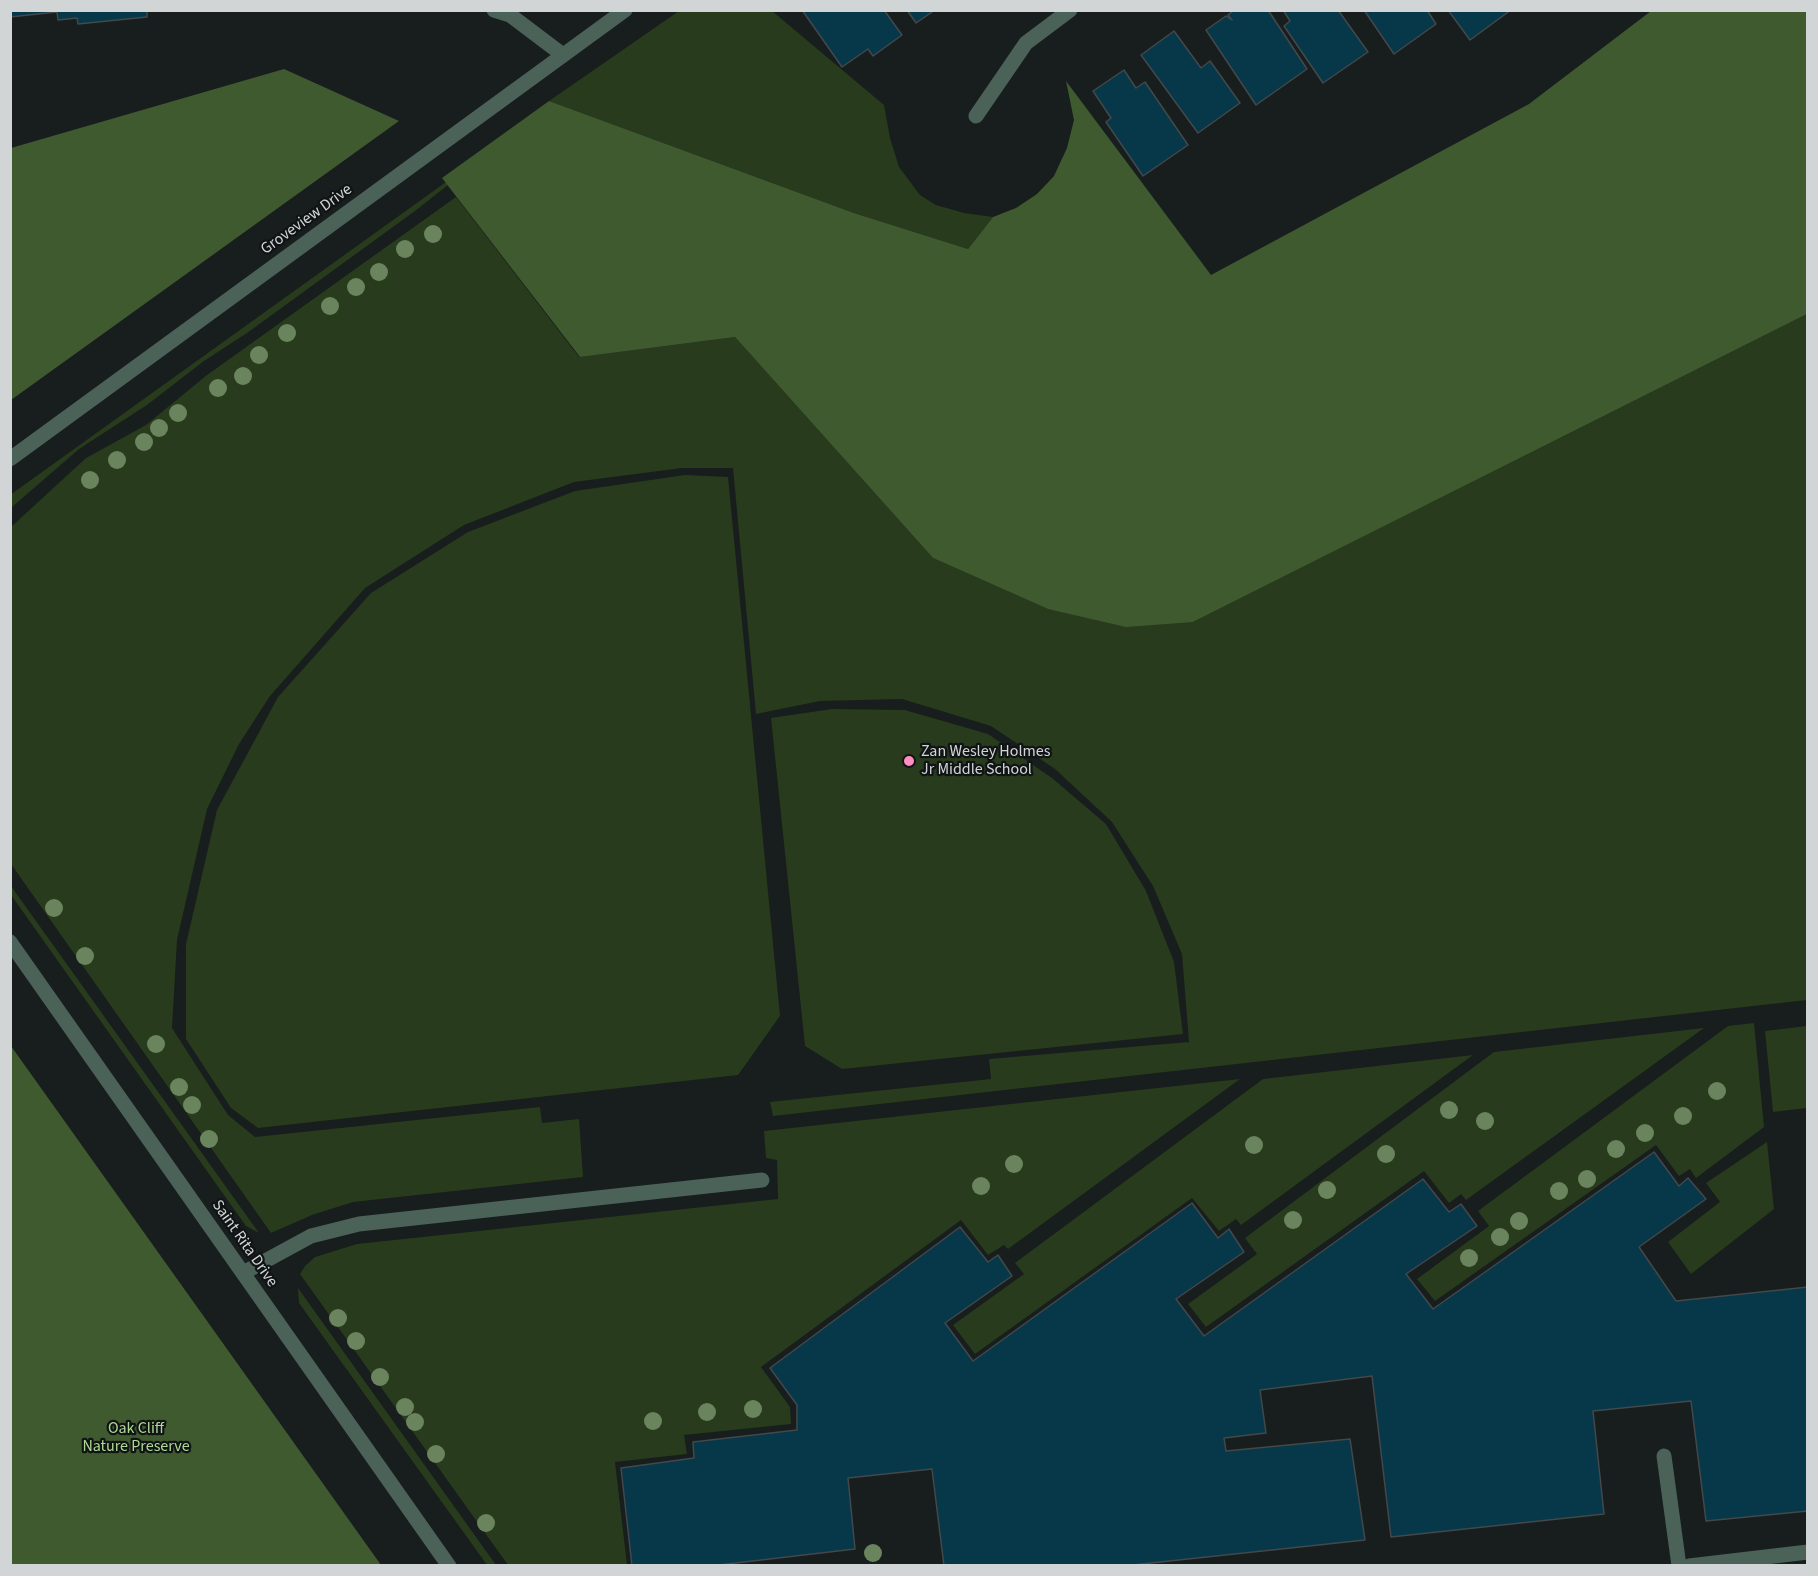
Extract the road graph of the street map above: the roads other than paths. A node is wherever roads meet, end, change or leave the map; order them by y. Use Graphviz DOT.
graph roads {
  1 [pos="494,10"];
  2 [pos="625,10"];
  3 [pos="1070,10"];
  4 [pos="563,55"];
  5 [pos="976,116"];
  6 [pos="10,459"];
  7 [pos="10,942"];
  8 [pos="762,1180"];
  9 [pos="243,1273"];
  10 [pos="1664,1456"];
  11 [pos="1808,1552"];
  12 [pos="449,1566"];
  13 [pos="1679,1566"];
  14 [pos="1689,1566"];
  1 -- 4 [label="street"];
  2 -- 4 [label="street, Groveview Drive"];
  3 -- 5 [label="street"];
  4 -- 6 [label="street, Groveview Drive"];
  7 -- 9 [label="street, Saint Rita Drive"];
  8 -- 9 [label="street"];
  9 -- 12 [label="street, Saint Rita Drive"];
  10 -- 13 [label="street"];
  11 -- 14 [label="street"];
}
